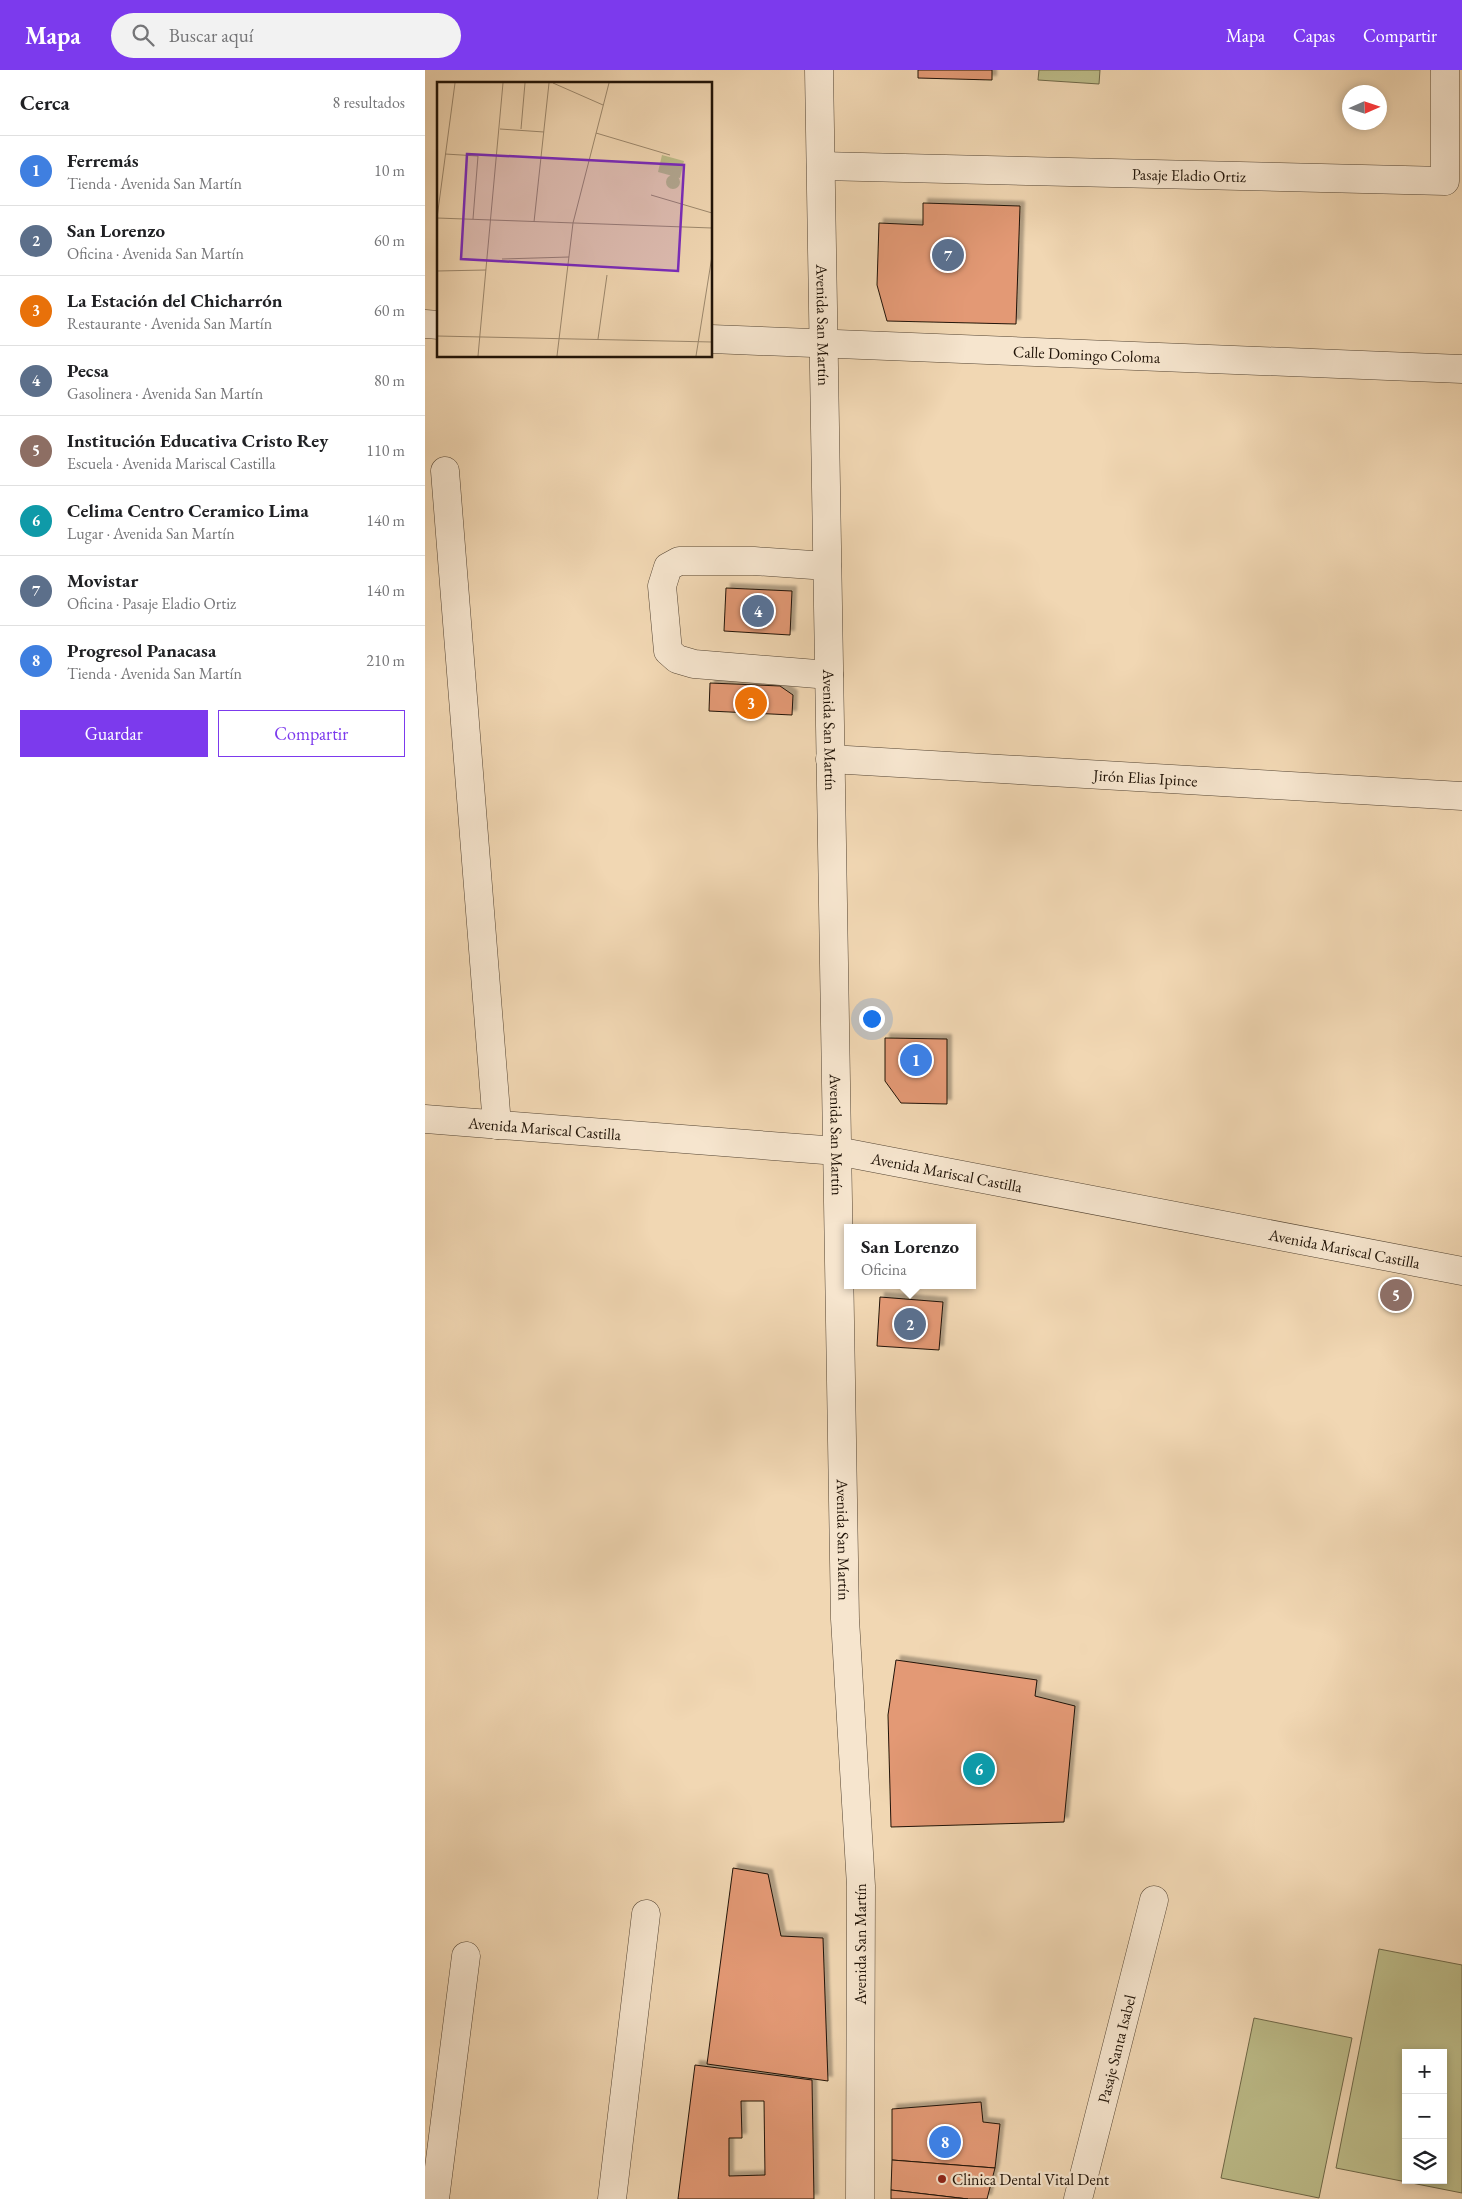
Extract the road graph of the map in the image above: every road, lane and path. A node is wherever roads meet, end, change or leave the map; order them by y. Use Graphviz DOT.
graph roads {
  1 [pos="819,70"];
  2 [pos="1445,70"];
  3 [pos="821,166"];
  4 [pos="713,339"];
  5 [pos="823,345"];
  6 [pos="1462,370"];
  7 [pos="445,471"];
  8 [pos="827,566"];
  9 [pos="829,676"];
  10 [pos="830,759"];
  11 [pos="1462,796"];
  12 [pos="425,1119"];
  13 [pos="497,1125"];
  14 [pos="837,1151"];
  15 [pos="1462,1271"];
  16 [pos="1155,1900"];
  17 [pos="646,1914"];
  18 [pos="466,1956"];
  19 [pos="435,2199"];
  20 [pos="612,2199"];
  21 [pos="860,2199"];
  22 [pos="1078,2199"];
  1 -- 3 [label="street, Avenida San Martín"];
  2 -- 3 [label="street, Pasaje Eladio Ortiz"];
  3 -- 5 [label="street, Avenida San Martín"];
  4 -- 5 [label="street, Calle Domingo Coloma"];
  5 -- 6 [label="street, Calle Domingo Coloma"];
  5 -- 8 [label="street, Avenida San Martín"];
  7 -- 13 [label="street"];
  8 -- 9 [label="street, Avenida San Martín"];
  8 -- 9 [label="street"];
  9 -- 10 [label="street, Avenida San Martín"];
  10 -- 11 [label="street, Jirón Elias Ipince"];
  10 -- 14 [label="street, Avenida San Martín"];
  12 -- 13 [label="street, Avenida Mariscal Castilla"];
  13 -- 14 [label="street, Avenida Mariscal Castilla"];
  14 -- 15 [label="street, Avenida Mariscal Castilla"];
  14 -- 21 [label="street, Avenida San Martín"];
  16 -- 22 [label="street, Pasaje Santa Isabel"];
  17 -- 20 [label="street"];
  18 -- 19 [label="street"];
}
